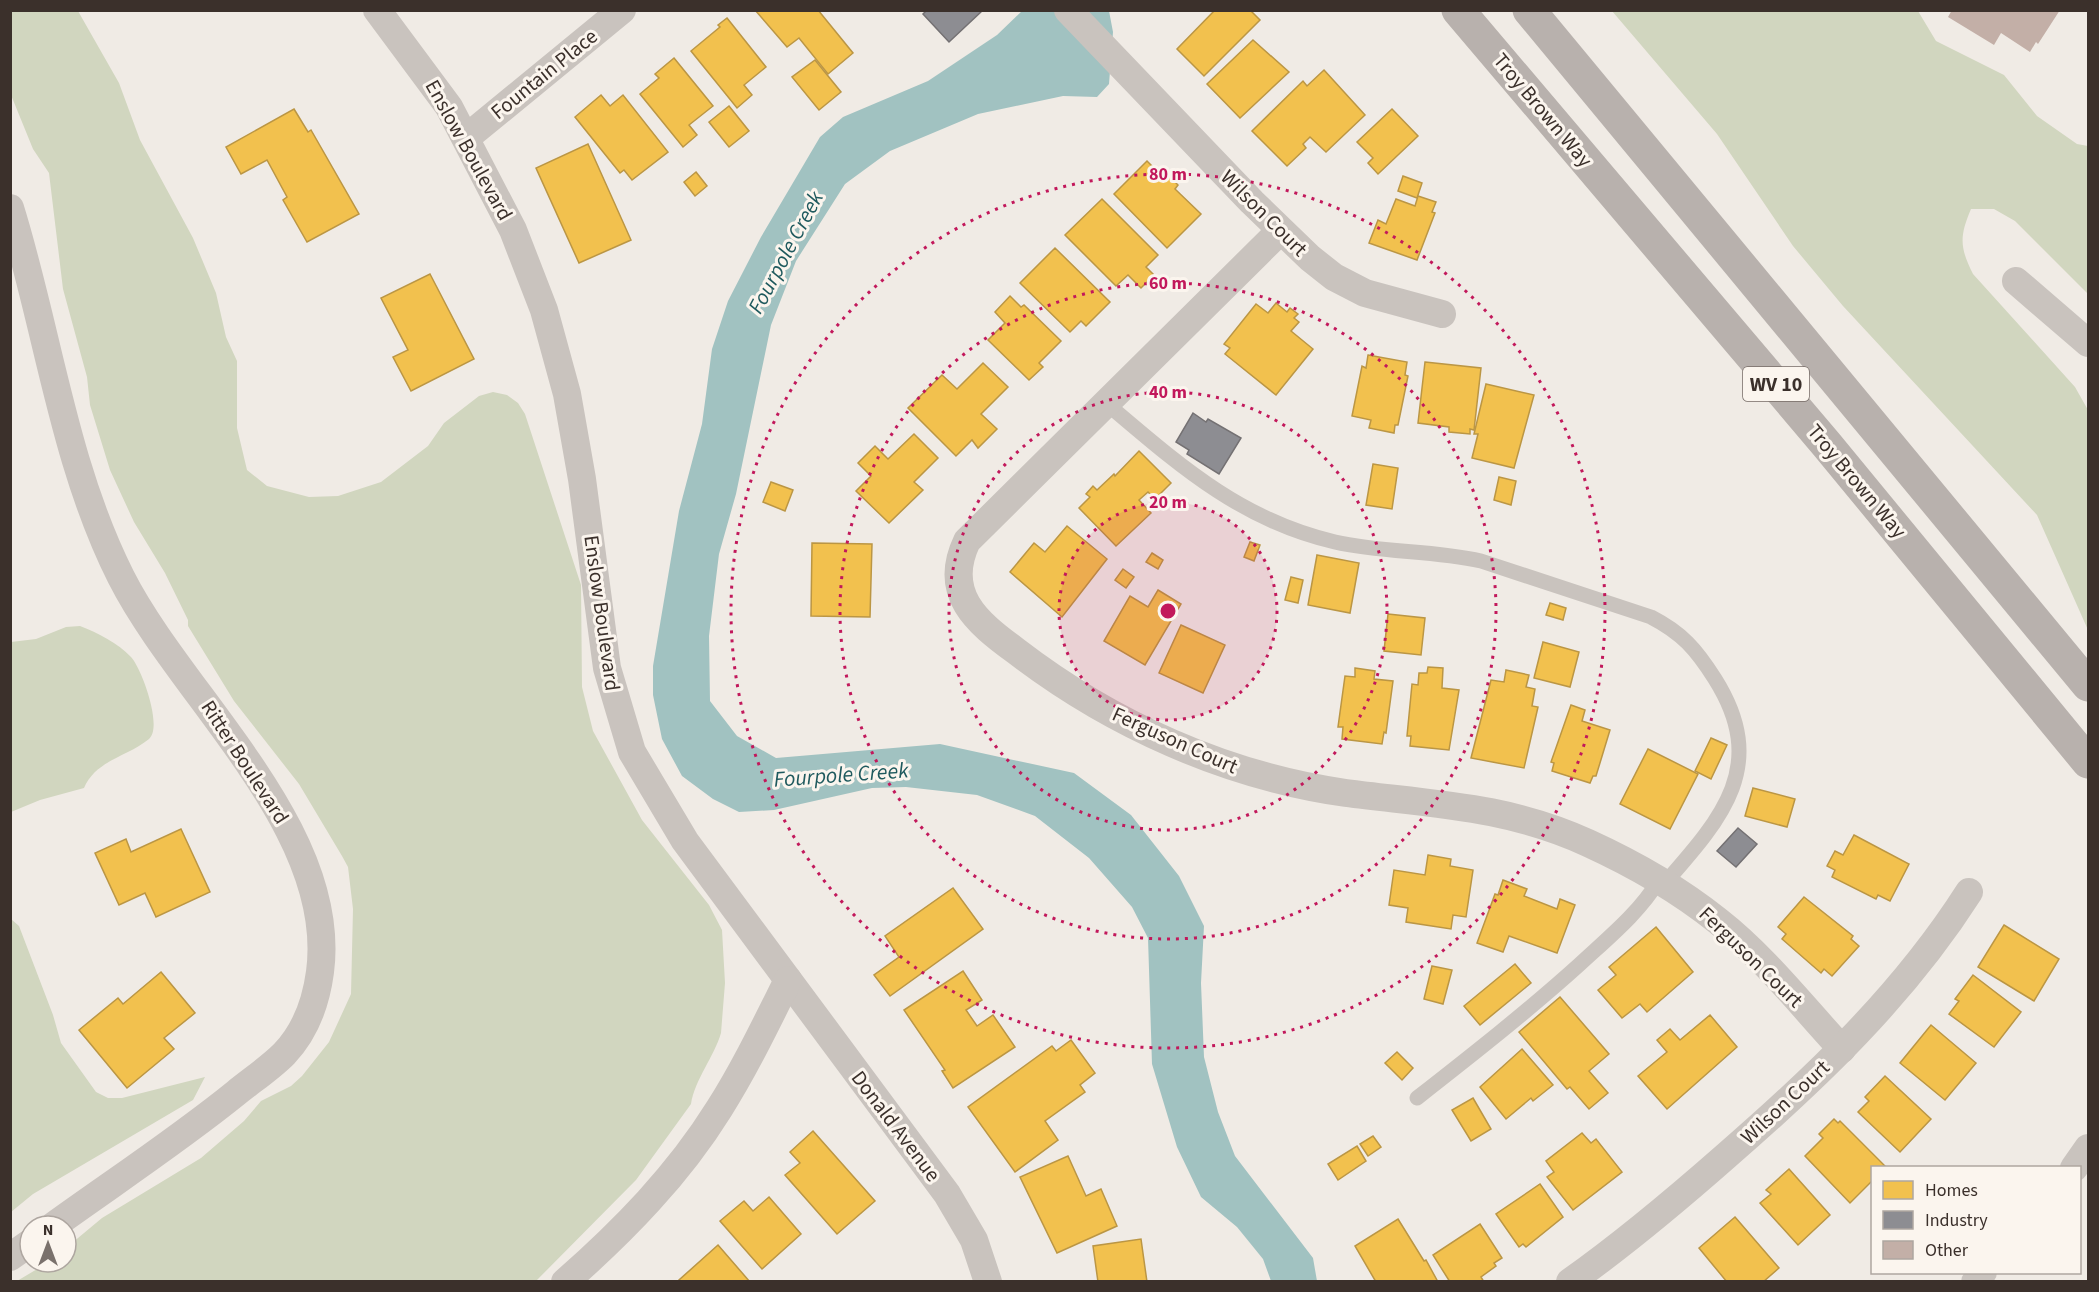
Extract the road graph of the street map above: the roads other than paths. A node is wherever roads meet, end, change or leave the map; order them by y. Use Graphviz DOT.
graph roads {
  1 [pos="377,10"];
  2 [pos="622,10"];
  3 [pos="1068,10"];
  4 [pos="1458,10"];
  5 [pos="1529,10"];
  6 [pos="466,138"];
  7 [pos="10,208"];
  8 [pos="1280,231"];
  9 [pos="2016,281"];
  10 [pos="1442,314"];
  11 [pos="2088,343"];
  12 [pos="1106,403"];
  13 [pos="2088,685"];
  14 [pos="2088,762"];
  15 [pos="1662,882"];
  16 [pos="1969,892"];
  17 [pos="788,980"];
  18 [pos="1842,1049"];
  19 [pos="1417,1098"];
  20 [pos="2088,1148"];
  21 [pos="2075,1166"];
  22 [pos="70,1214"];
  23 [pos="565,1281"];
  24 [pos="988,1281"];
  25 [pos="1570,1281"];
  1 -- 6 [label="street, Enslow Boulevard"];
  2 -- 6 [label="street, Fountain Place"];
  3 -- 8 [label="street, Wilson Court"];
  4 -- 14 [label="main road, Troy Brown Way / WV 10"];
  5 -- 13 [label="main road, WV 10"];
  6 -- 17 [label="street, Enslow Boulevard"];
  7 -- 22 [label="street, Ritter Boulevard"];
  8 -- 10 [label="street, Wilson Court"];
  8 -- 12 [label="street, Ferguson Court"];
  9 -- 11 [label="street"];
  12 -- 15 [label="lane"];
  12 -- 15 [label="street, Ferguson Court"];
  15 -- 18 [label="street, Ferguson Court"];
  15 -- 19 [label="lane"];
  16 -- 18 [label="street, Wilson Court"];
  17 -- 23 [label="street"];
  17 -- 24 [label="street, Donald Avenue"];
  18 -- 25 [label="street, Wilson Court"];
  20 -- 21 [label="street"];
}
